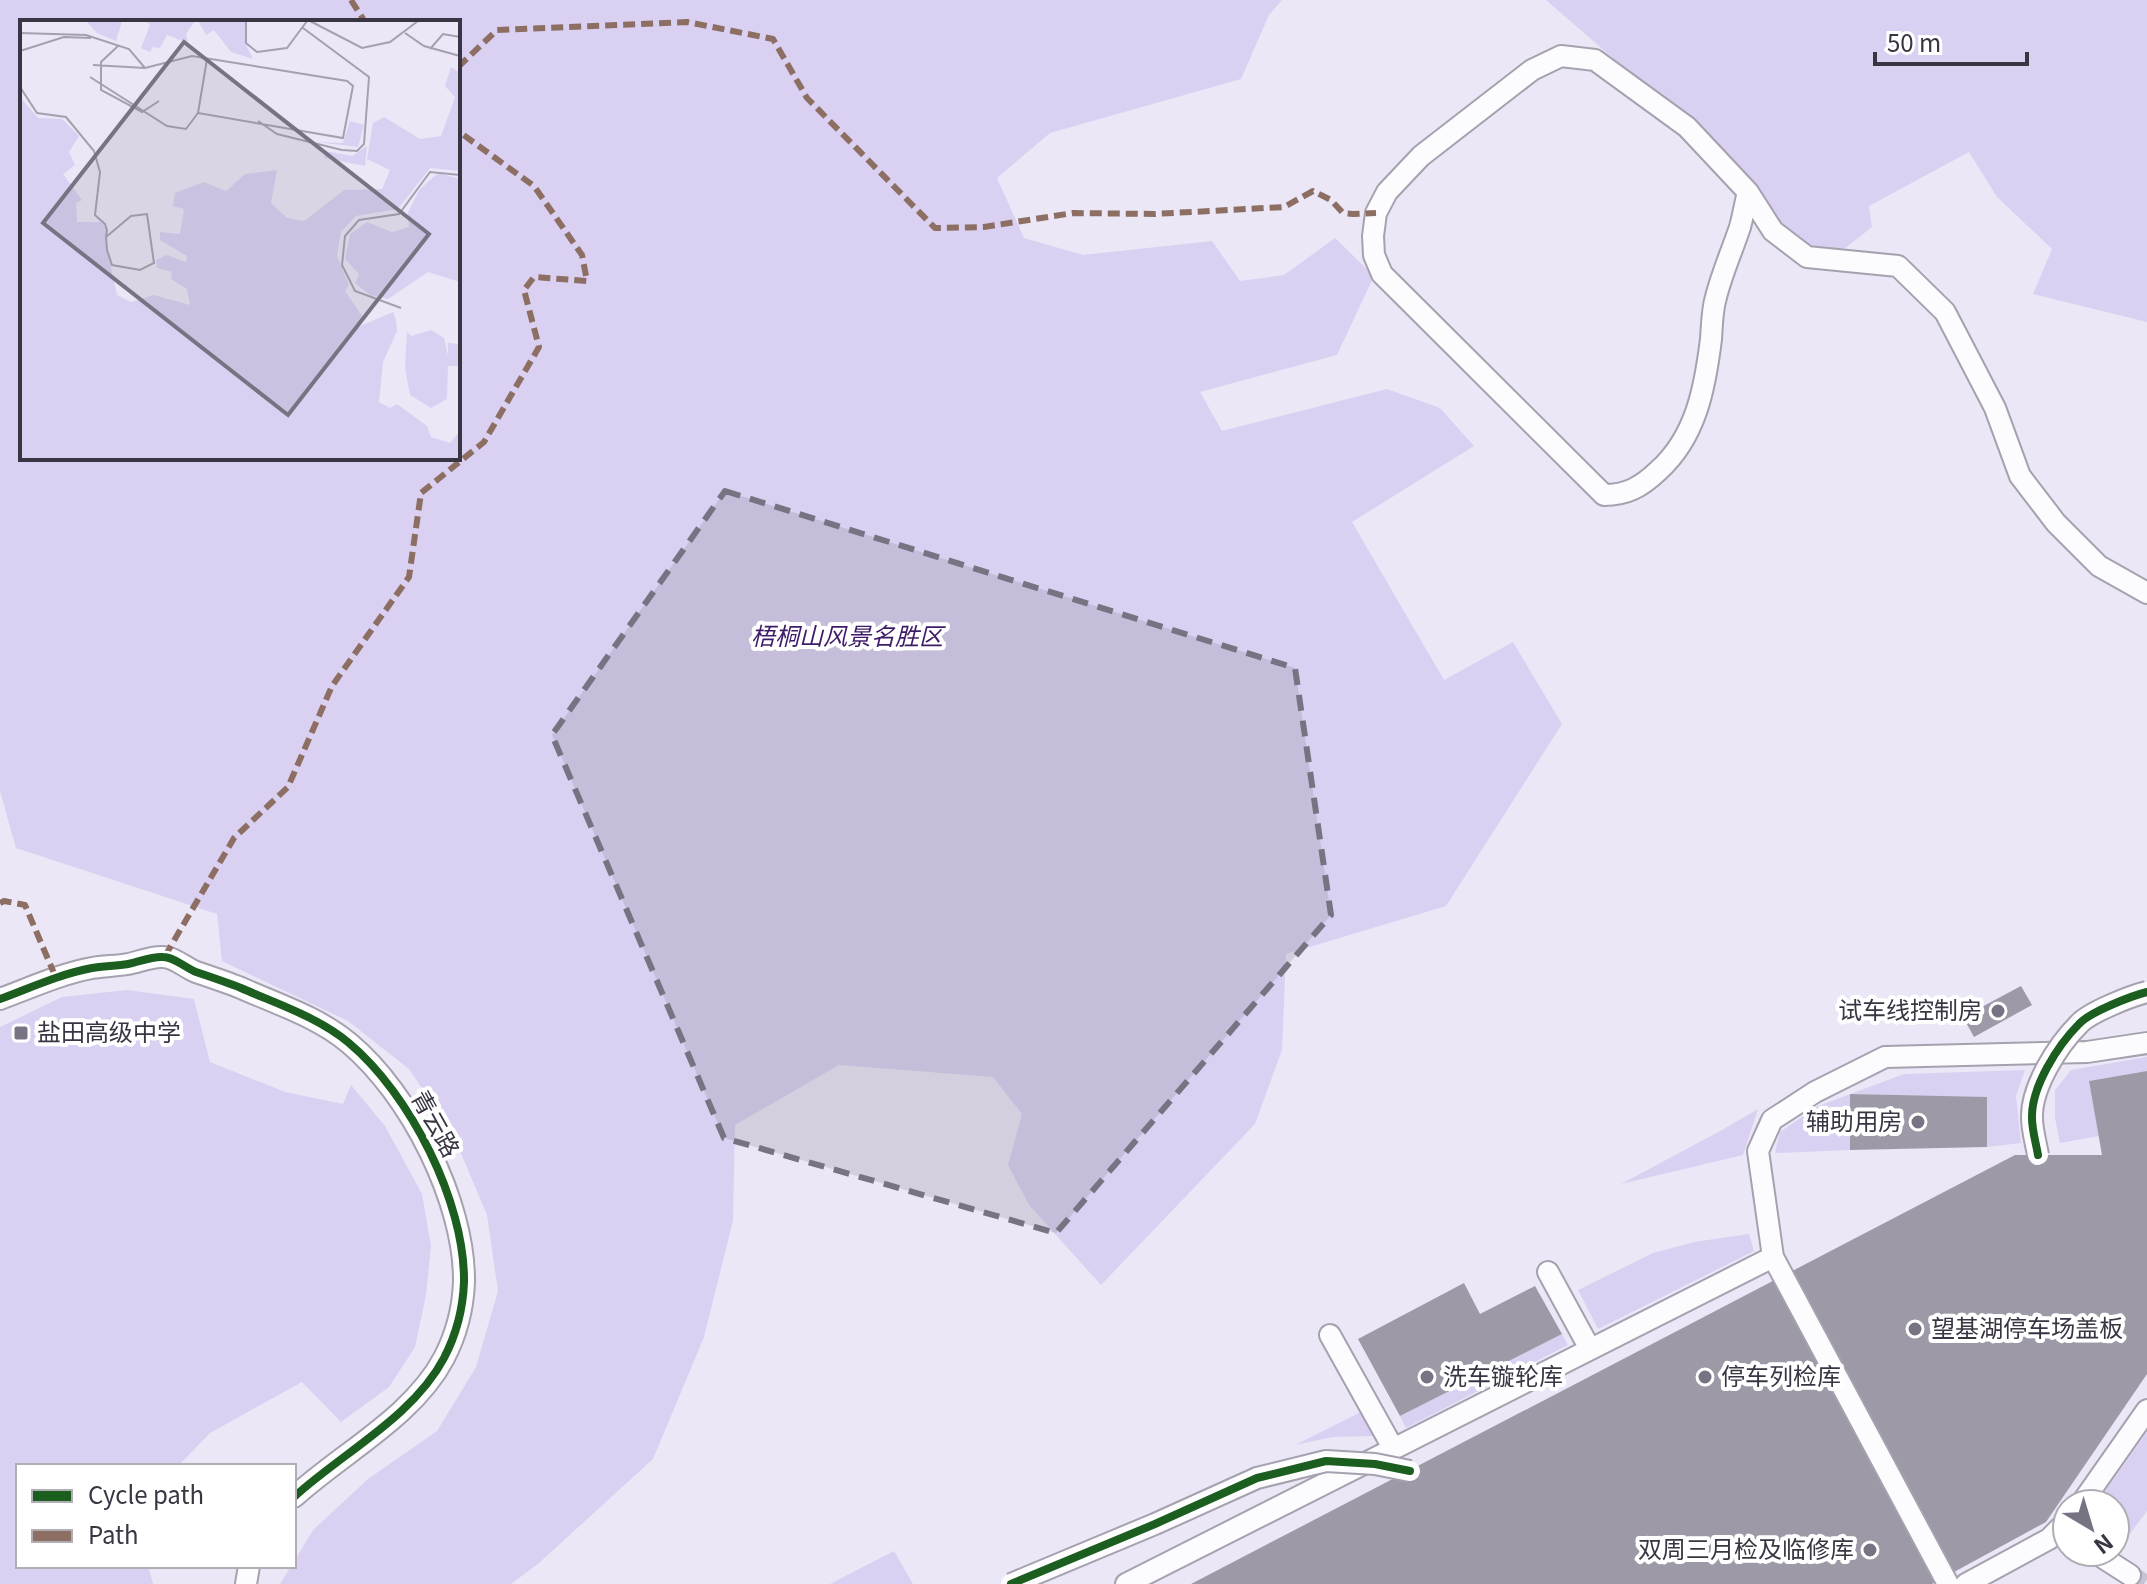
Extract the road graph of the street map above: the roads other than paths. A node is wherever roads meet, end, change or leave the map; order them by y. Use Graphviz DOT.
graph roads {
  1 [pos="1748,192"];
  2 [pos="2147,593"];
  3 [pos="2147,992"];
  4 [pos="0,999"];
  5 [pos="2147,1043"];
  6 [pos="2038,1155"];
  7 [pos="1773,1257"];
  8 [pos="1548,1272"];
  9 [pos="1330,1335"];
  10 [pos="1590,1349"];
  11 [pos="2147,1410"];
  12 [pos="1393,1448"];
  13 [pos="1410,1471"];
  14 [pos="2092,1488"];
  15 [pos="296,1495"];
  16 [pos="2051,1538"];
  17 [pos="2119,1568"];
  18 [pos="2130,1575"];
  19 [pos="1011,1584"];
  20 [pos="1126,1584"];
  21 [pos="1948,1584"];
  22 [pos="1966,1584"];
  1 -- 1 [label="street"];
  1 -- 2 [label="street"];
  3 -- 6 [label="street, bridge"];
  4 -- 15 [label="street, 青云路"];
  5 -- 7 [label="street"];
  7 -- 10 [label="street"];
  7 -- 21 [label="street"];
  8 -- 10 [label="street"];
  9 -- 12 [label="street"];
  10 -- 12 [label="street"];
  11 -- 14 [label="street"];
  12 -- 20 [label="street"];
  13 -- 19 [label="street, bridge"];
  16 -- 22 [label="street"];
  17 -- 18 [label="street"];
}
